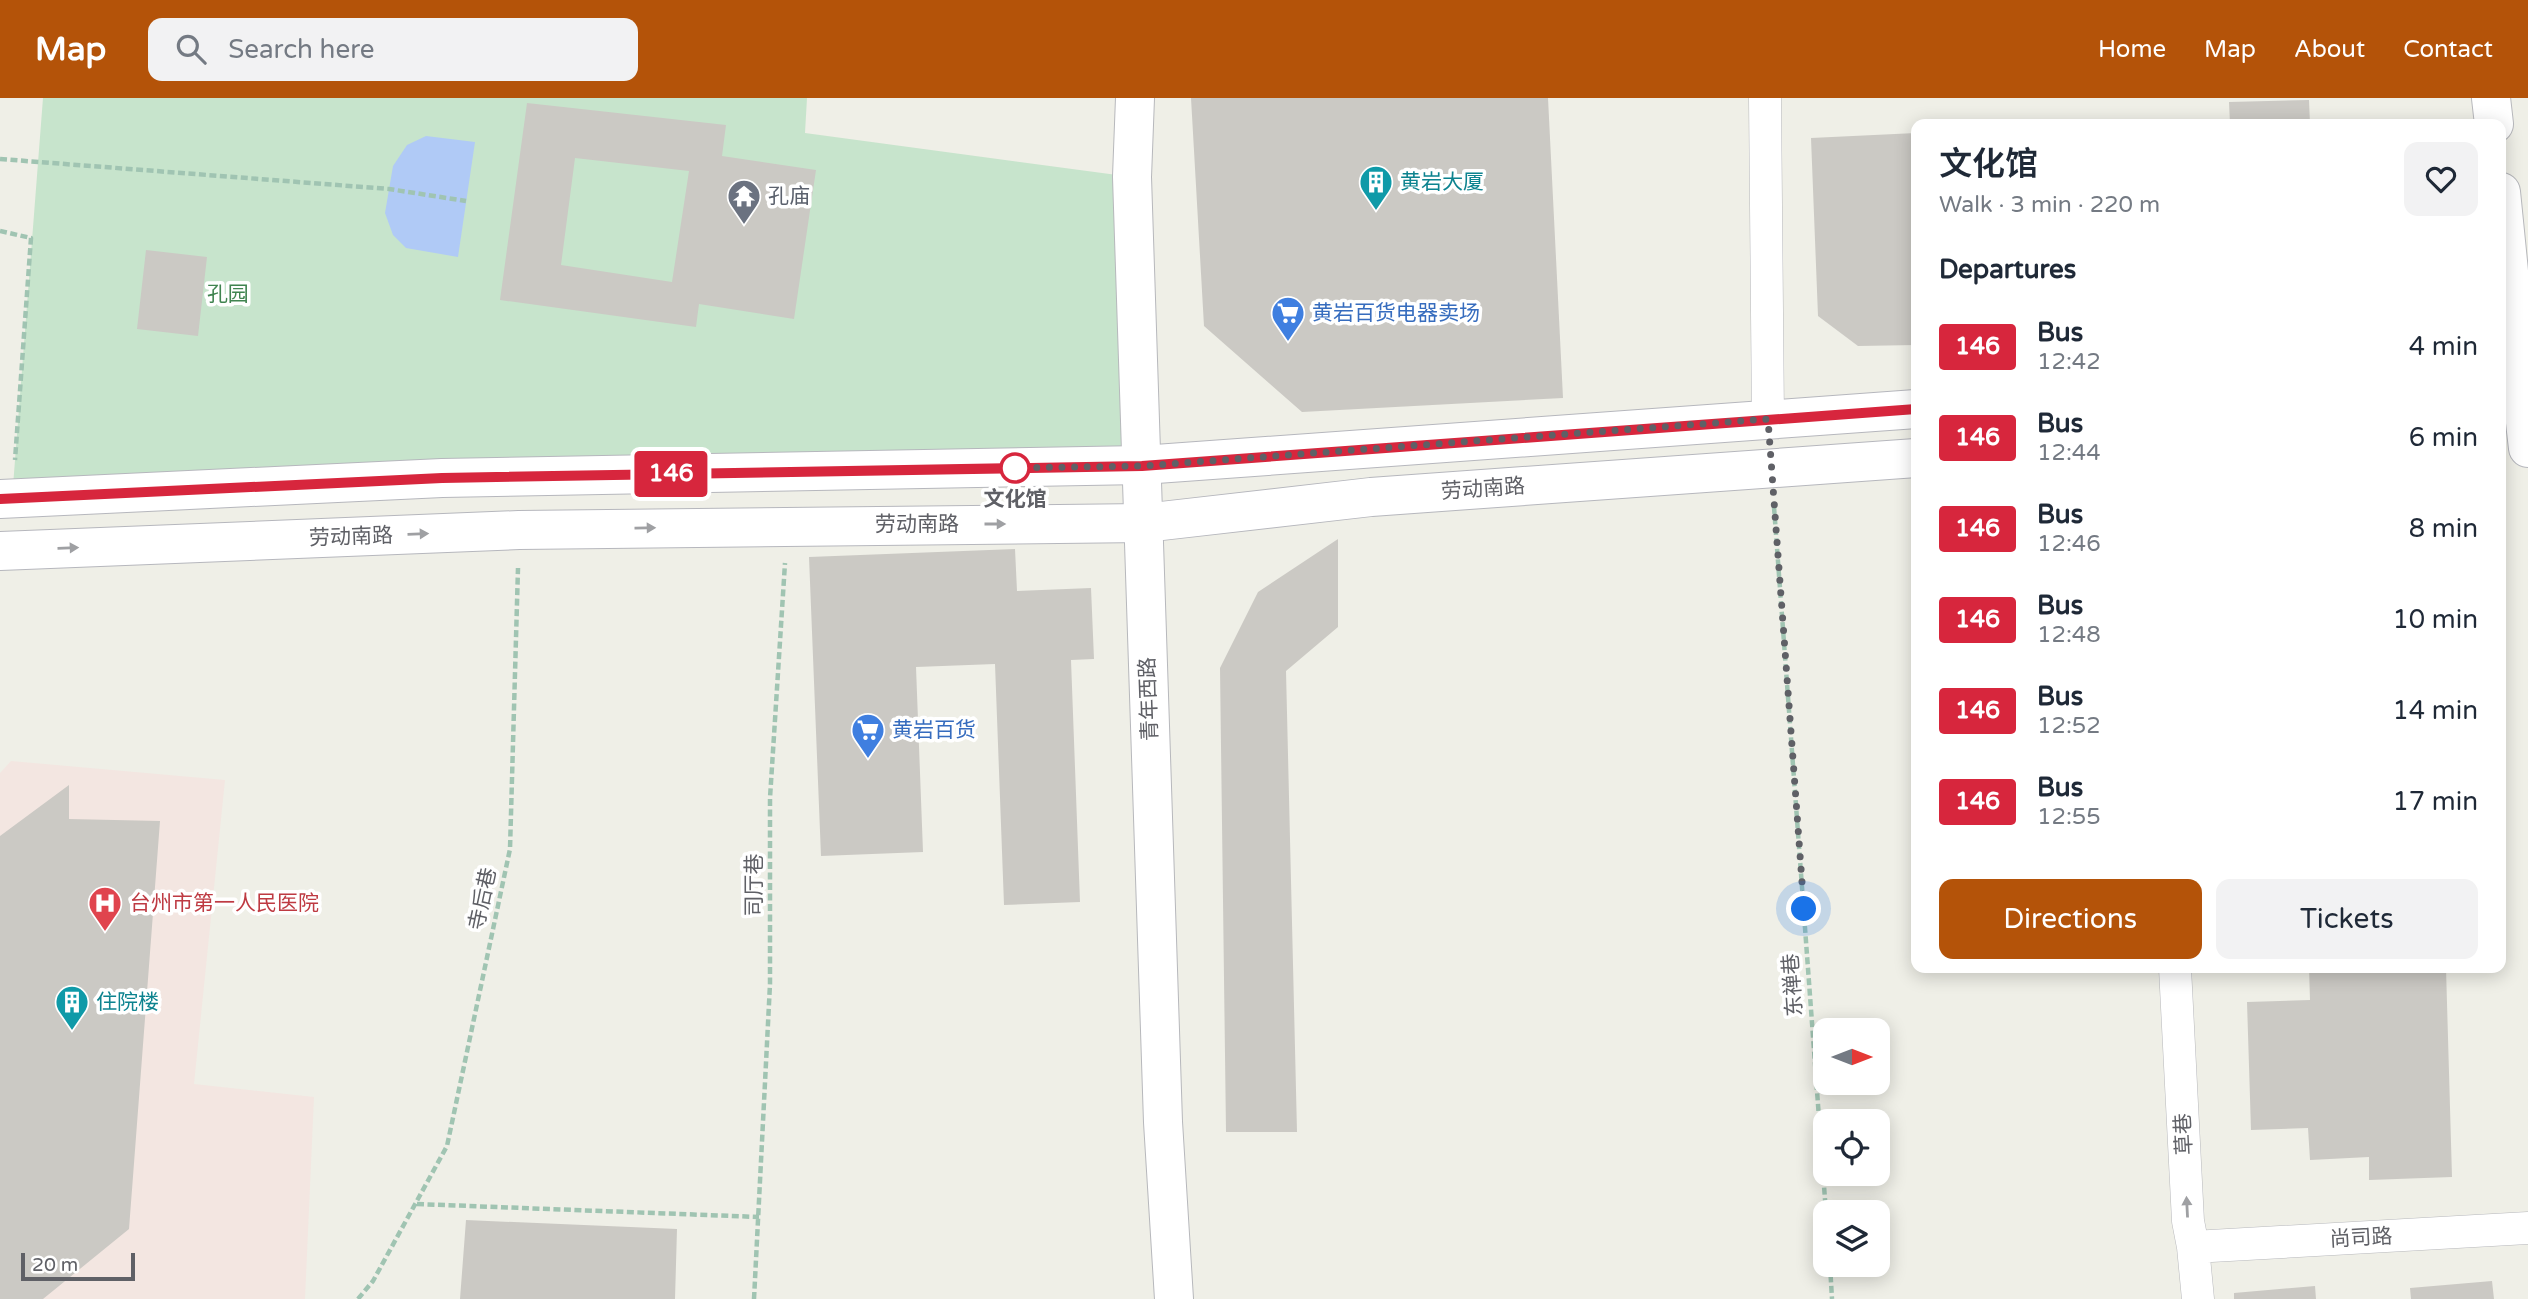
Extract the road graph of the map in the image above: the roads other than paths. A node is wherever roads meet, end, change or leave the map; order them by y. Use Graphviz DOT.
graph roads {
  1 [pos="1135,98"];
  2 [pos="1765,98"];
  3 [pos="2491,98"];
  4 [pos="2493,119"];
  5 [pos="2506,223"];
  6 [pos="2520,309"];
  7 [pos="2516,361"];
  8 [pos="1911,409"];
  9 [pos="1768,419"];
  10 [pos="2520,425"];
  11 [pos="1911,458"];
  12 [pos="1142,466"];
  13 [pos="6,499"];
  14 [pos="1144,523"];
  15 [pos="0,551"];
  16 [pos="2175,973"];
  17 [pos="2528,1228"];
  18 [pos="2193,1247"];
  19 [pos="1174,1299"];
  20 [pos="2198,1299"];
  1 -- 12 [label="main road, 青年西路"];
  2 -- 9 [label="street"];
  3 -- 4 [label="main road"];
  5 -- 6 [label="main road"];
  6 -- 7 [label="main road"];
  7 -- 10 [label="main road"];
  8 -- 9 [label="main road"];
  9 -- 12 [label="main road"];
  11 -- 14 [label="main road, 劳动南路"];
  12 -- 13 [label="main road"];
  12 -- 14 [label="main road, 青年西路"];
  15 -- 14 [label="main road, 劳动南路, one-way"];
  14 -- 19 [label="main road, 青年西路"];
  18 -- 16 [label="street, 草巷, one-way"];
  17 -- 18 [label="street, 尚司路"];
  18 -- 20 [label="street, 草巷"];
}
